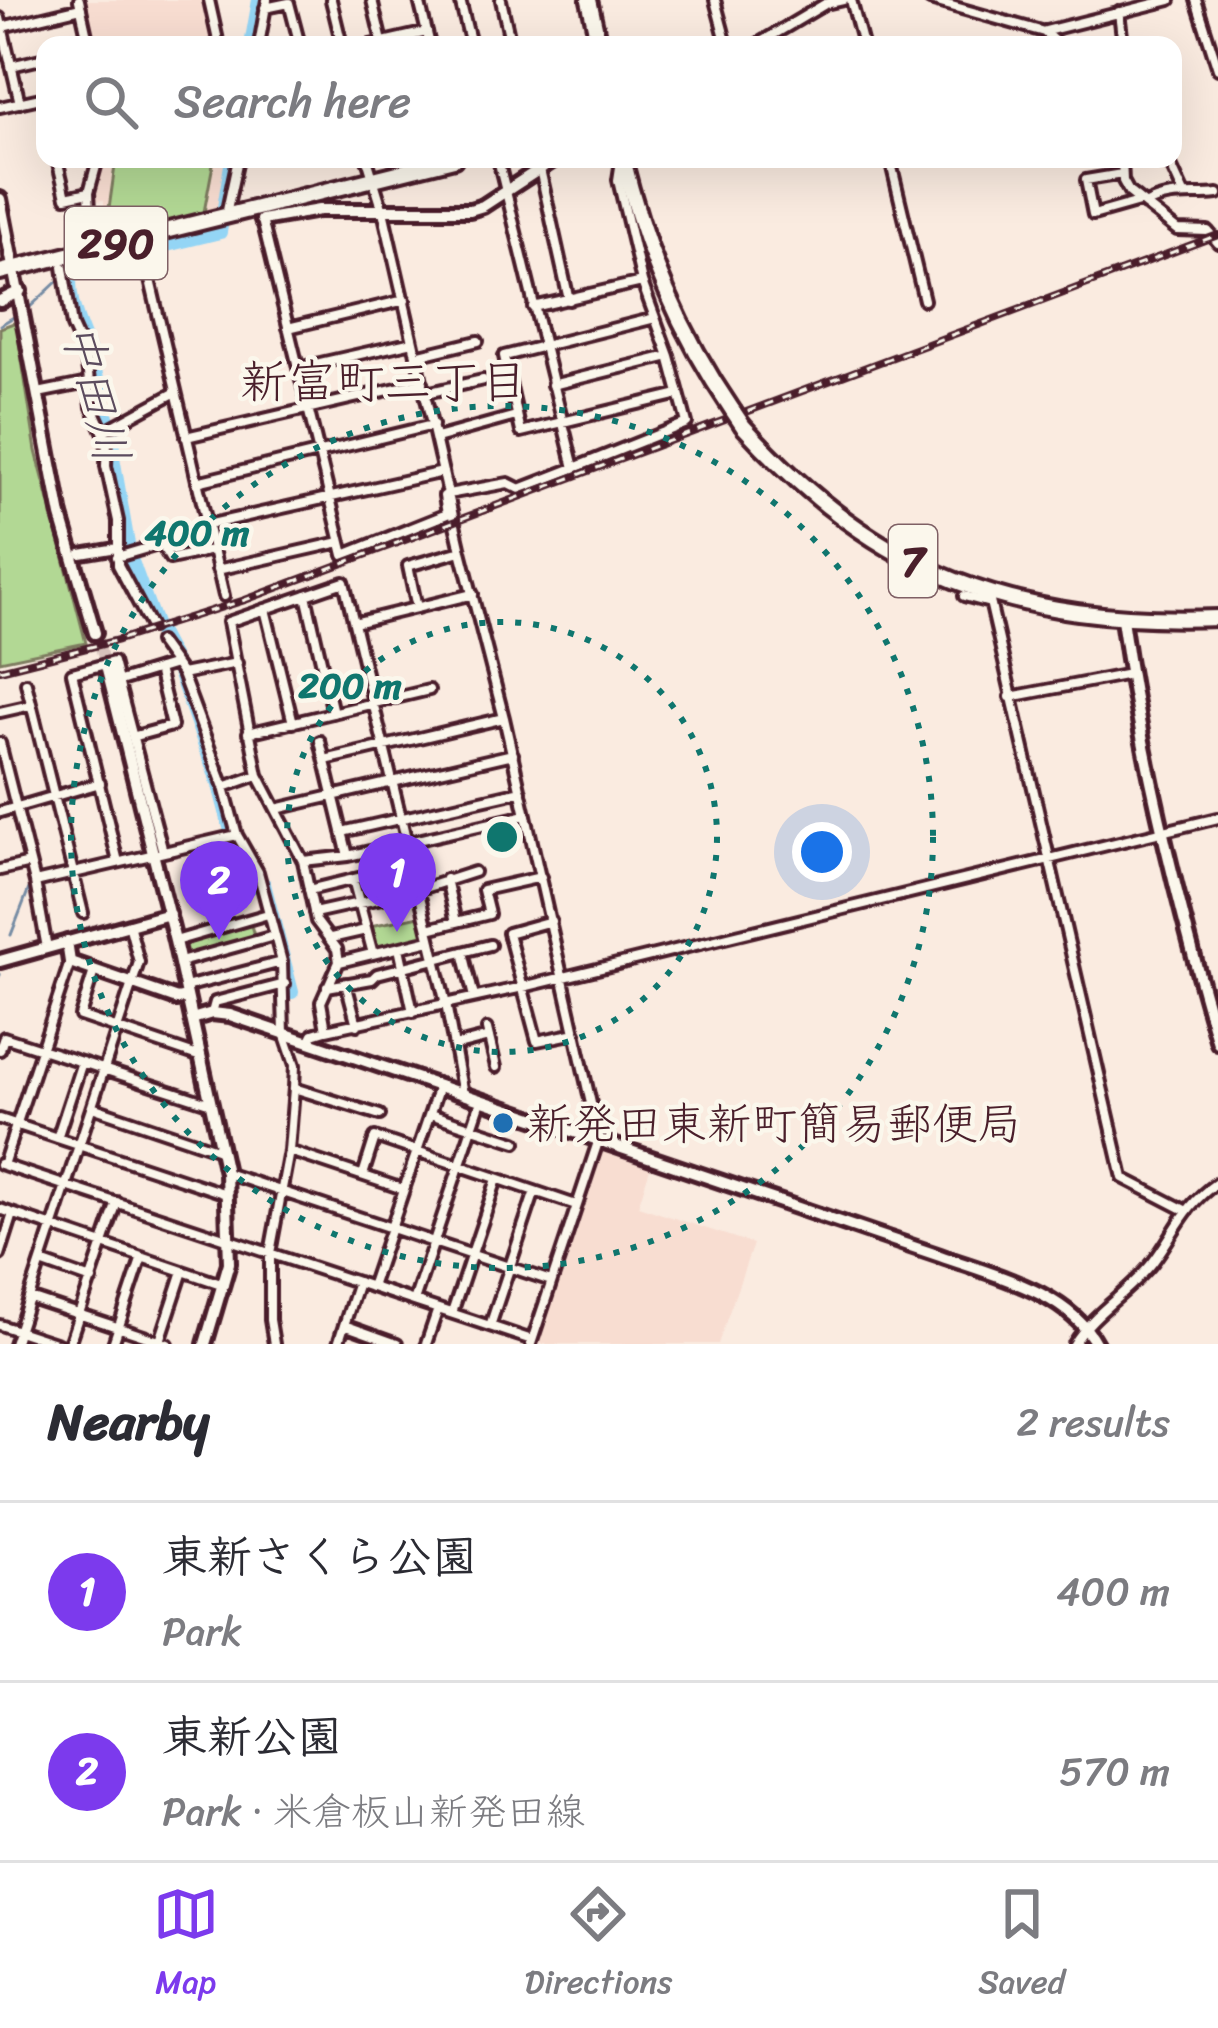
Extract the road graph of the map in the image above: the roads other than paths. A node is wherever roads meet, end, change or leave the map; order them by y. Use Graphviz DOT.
graph roads {
  1 [pos="209,0"];
  2 [pos="331,0"];
  3 [pos="372,0"];
  4 [pos="419,0"];
  5 [pos="460,0"];
  6 [pos="501,0"];
  7 [pos="589,0"];
  8 [pos="715,0"];
  9 [pos="847,0"];
  10 [pos="931,0"];
  11 [pos="1101,0"];
  12 [pos="1170,0"];
  13 [pos="1196,0"];
  14 [pos="950,3"];
  15 [pos="80,4"];
  16 [pos="266,4"];
  17 [pos="1119,12"];
  18 [pos="1104,16"];
  19 [pos="1,22"];
  20 [pos="427,32"];
  21 [pos="1044,32"];
  22 [pos="87,36"];
  23 [pos="217,36"];
  24 [pos="261,36"];
  25 [pos="298,36"];
  26 [pos="340,36"];
  27 [pos="381,36"];
  28 [pos="409,36"];
  29 [pos="428,36"];
  30 [pos="469,36"];
  31 [pos="509,36"];
  32 [pos="596,36"];
  33 [pos="725,36"];
  34 [pos="771,36"];
  35 [pos="860,36"];
  36 [pos="1049,36"];
  37 [pos="1122,36"];
  38 [pos="36,60"];
  39 [pos="11,66"];
  40 [pos="1218,67"];
  41 [pos="36,100"];
  42 [pos="20,103"];
  43 [pos="0,107"];
  44 [pos="59,168"];
  45 [pos="96,168"];
  46 [pos="235,168"];
  47 [pos="369,168"];
  48 [pos="419,168"];
  49 [pos="501,168"];
  50 [pos="543,168"];
  51 [pos="620,168"];
  52 [pos="625,168"];
  53 [pos="892,168"];
  54 [pos="1122,168"];
  55 [pos="1172,168"];
  56 [pos="540,170"];
  57 [pos="1122,174"];
  58 [pos="372,180"];
  59 [pos="507,190"];
  60 [pos="89,192"];
  61 [pos="1184,194"];
  62 [pos="1218,194"];
  63 [pos="0,199"];
  64 [pos="1143,203"];
  65 [pos="383,211"];
  66 [pos="2,214"];
  67 [pos="261,214"];
  68 [pos="221,217"];
  69 [pos="1213,229"];
  70 [pos="140,237"];
  71 [pos="1218,243"];
  72 [pos="92,249"];
  73 [pos="63,267"];
  74 [pos="8,270"];
  75 [pos="642,281"];
  76 [pos="20,291"];
  77 [pos="924,299"];
  78 [pos="405,300"];
  79 [pos="569,300"];
  80 [pos="0,301"];
  81 [pos="533,307"];
  82 [pos="655,318"];
  83 [pos="289,328"];
  84 [pos="478,341"];
  85 [pos="413,342"];
  86 [pos="543,345"];
  87 [pos="416,356"];
  88 [pos="669,356"];
  89 [pos="298,368"];
  90 [pos="483,380"];
  91 [pos="88,383"];
  92 [pos="552,385"];
  93 [pos="424,387"];
  94 [pos="176,392"];
  95 [pos="38,393"];
  96 [pos="679,394"];
  97 [pos="308,410"];
  98 [pos="516,416"];
  99 [pos="560,423"];
  100 [pos="433,425"];
  101 [pos="104,431"];
  102 [pos="186,437"];
  103 [pos="436,438"];
  104 [pos="319,454"];
  105 [pos="574,468"];
  106 [pos="443,472"];
  107 [pos="196,482"];
  108 [pos="448,494"];
  109 [pos="330,498"];
  110 [pos="207,525"];
  111 [pos="340,542"];
  112 [pos="212,550"];
  113 [pos="461,551"];
  114 [pos="117,552"];
  115 [pos="81,554"];
  116 [pos="217,570"];
  117 [pos="473,594"];
  118 [pos="306,595"];
  119 [pos="224,596"];
  120 [pos="964,596"];
  121 [pos="989,598"];
  122 [pos="417,608"];
  123 [pos="265,609"];
  124 [pos="1218,618"];
  125 [pos="1122,619"];
  126 [pos="354,623"];
  127 [pos="151,627"];
  128 [pos="95,633"];
  129 [pos="159,642"];
  130 [pos="237,663"];
  131 [pos="172,665"];
  132 [pos="106,667"];
  133 [pos="158,669"];
  134 [pos="182,674"];
  135 [pos="1130,674"];
  136 [pos="120,681"];
  137 [pos="26,683"];
  138 [pos="429,690"];
  139 [pos="1010,698"];
  140 [pos="373,704"];
  141 [pos="31,705"];
  142 [pos="0,712"];
  143 [pos="333,713"];
  144 [pos="504,718"];
  145 [pos="292,723"];
  146 [pos="248,733"];
  147 [pos="135,736"];
  148 [pos="320,741"];
  149 [pos="383,745"];
  150 [pos="1,748"];
  151 [pos="513,754"];
  152 [pos="325,760"];
  153 [pos="258,775"];
  154 [pos="392,782"];
  155 [pos="100,783"];
  156 [pos="224,787"];
  157 [pos="521,791"];
  158 [pos="55,796"];
  159 [pos="334,796"];
  160 [pos="16,808"];
  161 [pos="276,809"];
  162 [pos="0,812"];
  163 [pos="526,815"];
  164 [pos="1218,818"];
  165 [pos="401,819"];
  166 [pos="1165,831"];
  167 [pos="342,832"];
  168 [pos="236,835"];
  169 [pos="407,842"];
  170 [pos="158,853"];
  171 [pos="348,856"];
  172 [pos="1048,859"];
  173 [pos="303,860"];
  174 [pos="118,862"];
  175 [pos="30,863"];
  176 [pos="412,865"];
  177 [pos="0,870"];
  178 [pos="474,872"];
  179 [pos="73,873"];
  180 [pos="541,878"];
  181 [pos="446,879"];
  182 [pos="353,880"];
  183 [pos="35,882"];
  184 [pos="309,890"];
  185 [pos="418,890"];
  186 [pos="359,903"];
  187 [pos="314,913"];
  188 [pos="83,914"];
  189 [pos="169,914"];
  190 [pos="268,914"];
  191 [pos="551,921"];
  192 [pos="457,922"];
  193 [pos="129,925"];
  194 [pos="428,929"];
  195 [pos="366,930"];
  196 [pos="274,937"];
  197 [pos="331,938"];
  198 [pos="430,940"];
  199 [pos="175,941"];
  200 [pos="67,942"];
  201 [pos="490,945"];
  202 [pos="47,948"];
  203 [pos="398,948"];
  204 [pos="464,952"];
  205 [pos="373,954"];
  206 [pos="1,958"];
  207 [pos="435,958"];
  208 [pos="70,962"];
  209 [pos="180,962"];
  210 [pos="281,962"];
  211 [pos="339,962"];
  212 [pos="403,967"];
  213 [pos="94,971"];
  214 [pos="564,976"];
  215 [pos="346,983"];
  216 [pos="133,984"];
  217 [pos="285,984"];
  218 [pos="326,987"];
  219 [pos="523,987"];
  220 [pos="186,992"];
  221 [pos="474,997"];
  222 [pos="446,1004"];
  223 [pos="413,1012"];
  224 [pos="212,1013"];
  225 [pos="193,1018"];
  226 [pos="357,1025"];
  227 [pos="118,1028"];
  228 [pos="326,1030"];
  229 [pos="577,1032"];
  230 [pos="284,1033"];
  231 [pos="309,1042"];
  232 [pos="1218,1043"];
  233 [pos="454,1046"];
  234 [pos="41,1049"];
  235 [pos="0,1050"];
  236 [pos="201,1057"];
  237 [pos="82,1062"];
  238 [pos="496,1067"];
  239 [pos="105,1070"];
  240 [pos="440,1086"];
  241 [pos="294,1088"];
  242 [pos="463,1094"];
  243 [pos="482,1101"];
  244 [pos="212,1105"];
  245 [pos="92,1107"];
  246 [pos="430,1114"];
  247 [pos="380,1115"];
  248 [pos="0,1118"];
  249 [pos="16,1124"];
  250 [pos="472,1127"];
  251 [pos="58,1138"];
  252 [pos="599,1139"];
  253 [pos="516,1142"];
  254 [pos="80,1146"];
  255 [pos="222,1151"];
  256 [pos="289,1151"];
  257 [pos="416,1151"];
  258 [pos="2,1164"];
  259 [pos="459,1165"];
  260 [pos="226,1173"];
  261 [pos="363,1175"];
  262 [pos="497,1179"];
  263 [pos="1218,1182"];
  264 [pos="67,1185"];
  265 [pos="403,1189"];
  266 [pos="535,1191"];
  267 [pos="283,1192"];
  268 [pos="229,1195"];
  269 [pos="117,1202"];
  270 [pos="576,1205"];
  271 [pos="0,1210"];
  272 [pos="1185,1210"];
  273 [pos="13,1214"];
  274 [pos="53,1227"];
  275 [pos="391,1228"];
  276 [pos="231,1240"];
  277 [pos="433,1242"];
  278 [pos="103,1244"];
  279 [pos="270,1253"];
  280 [pos="0,1255"];
  281 [pos="471,1255"];
  282 [pos="142,1257"];
  283 [pos="41,1262"];
  284 [pos="509,1268"];
  285 [pos="183,1271"];
  286 [pos="92,1280"];
  287 [pos="551,1280"];
  288 [pos="358,1282"];
  289 [pos="224,1285"];
  290 [pos="371,1287"];
  291 [pos="30,1298"];
  292 [pos="414,1301"];
  293 [pos="438,1309"];
  294 [pos="452,1313"];
  295 [pos="80,1315"];
  296 [pos="0,1325"];
  297 [pos="344,1325"];
  298 [pos="1085,1325"];
  299 [pos="490,1326"];
  300 [pos="118,1328"];
  301 [pos="19,1331"];
  302 [pos="531,1342"];
  303 [pos="162,1343"];
  304 [pos="14,1344"];
  305 [pos="58,1344"];
  306 [pos="69,1344"];
  307 [pos="113,1344"];
  308 [pos="205,1344"];
  309 [pos="274,1344"];
  310 [pos="338,1344"];
  311 [pos="397,1344"];
  312 [pos="427,1344"];
  313 [pos="1074,1344"];
  314 [pos="1096,1344"];
  1 -- 23 [label="street"];
  2 -- 26 [label="street"];
  3 -- 27 [label="street"];
  4 -- 20 [label="street"];
  5 -- 30 [label="street"];
  6 -- 31 [label="street"];
  7 -- 32 [label="highway"];
  8 -- 33 [label="street"];
  9 -- 34 [label="street"];
  9 -- 35 [label="street"];
  10 -- 14 [label="street"];
  11 -- 18 [label="street"];
  12 -- 17 [label="street"];
  13 -- 40 [label="street"];
  14 -- 21 [label="street"];
  15 -- 19 [label="street"];
  15 -- 22 [label="street"];
  16 -- 24 [label="street"];
  16 -- 25 [label="street"];
  17 -- 18 [label="street"];
  17 -- 37 [label="street"];
  18 -- 21 [label="street"];
  19 -- 39 [label="street"];
  20 -- 28 [label="street"];
  20 -- 29 [label="street"];
  21 -- 36 [label="street"];
  38 -- 39 [label="street"];
  39 -- 42 [label="street"];
  41 -- 42 [label="street"];
  42 -- 43 [label="street"];
  44 -- 60 [label="street"];
  45 -- 60 [label="street"];
  46 -- 68 [label="street"];
  47 -- 58 [label="street"];
  48 -- 58 [label="highway, 290"];
  49 -- 59 [label="street"];
  50 -- 56 [label="main road"];
  51 -- 75 [label="street"];
  52 -- 121 [label="highway, 7, bridge"];
  53 -- 77 [label="street"];
  54 -- 57 [label="street"];
  55 -- 61 [label="street"];
  56 -- 59 [label="main road"];
  56 -- 79 [label="street"];
  57 -- 64 [label="street"];
  57 -- 64 [label="street"];
  58 -- 65 [label="street"];
  58 -- 67 [label="highway, 290"];
  59 -- 65 [label="main road"];
  59 -- 81 [label="street"];
  60 -- 72 [label="street"];
  61 -- 62 [label="street"];
  61 -- 64 [label="street"];
  63 -- 66 [label="main road"];
  64 -- 69 [label="street"];
  65 -- 67 [label="main road"];
  65 -- 78 [label="street"];
  66 -- 74 [label="main road"];
  67 -- 68 [label="highway, 290"];
  67 -- 83 [label="street"];
  68 -- 70 [label="highway, 290"];
  69 -- 71 [label="street"];
  70 -- 72 [label="highway, 290"];
  70 -- 94 [label="street"];
  72 -- 74 [label="highway, 290"];
  73 -- 91 [label="street"];
  74 -- 76 [label="main road"];
  75 -- 79 [label="street"];
  75 -- 82 [label="street"];
  76 -- 80 [label="main road"];
  76 -- 95 [label="main road"];
  78 -- 83 [label="street"];
  78 -- 85 [label="street"];
  79 -- 81 [label="street"];
  81 -- 86 [label="street"];
  82 -- 86 [label="street"];
  82 -- 88 [label="street"];
  83 -- 89 [label="street"];
  84 -- 87 [label="street"];
  85 -- 87 [label="street"];
  85 -- 89 [label="street"];
  86 -- 92 [label="street"];
  86 -- 98 [label="street"];
  87 -- 93 [label="street"];
  88 -- 92 [label="street"];
  88 -- 96 [label="street"];
  89 -- 97 [label="street"];
  90 -- 93 [label="street"];
  91 -- 95 [label="street"];
  91 -- 101 [label="street"];
  92 -- 99 [label="street"];
  93 -- 97 [label="street"];
  93 -- 100 [label="street"];
  94 -- 101 [label="street"];
  94 -- 102 [label="street"];
  95 -- 128 [label="main road"];
  96 -- 99 [label="street"];
  96 -- 105 [label="street"];
  97 -- 102 [label="street"];
  97 -- 104 [label="street"];
  98 -- 99 [label="street"];
  98 -- 103 [label="street"];
  99 -- 105 [label="street"];
  100 -- 103 [label="street"];
  100 -- 104 [label="street"];
  101 -- 114 [label="street"];
  102 -- 107 [label="street"];
  103 -- 106 [label="street"];
  104 -- 107 [label="street"];
  104 -- 109 [label="street"];
  105 -- 108 [label="street"];
  106 -- 108 [label="street"];
  106 -- 109 [label="street"];
  107 -- 110 [label="street"];
  108 -- 111 [label="street"];
  108 -- 113 [label="street"];
  109 -- 110 [label="street"];
  109 -- 111 [label="street"];
  110 -- 112 [label="street"];
  111 -- 116 [label="street"];
  112 -- 114 [label="street"];
  112 -- 116 [label="street"];
  113 -- 117 [label="street"];
  113 -- 122 [label="street"];
  114 -- 115 [label="street"];
  114 -- 127 [label="street"];
  116 -- 119 [label="street"];
  117 -- 122 [label="street"];
  117 -- 144 [label="street"];
  118 -- 123 [label="street"];
  118 -- 126 [label="street"];
  118 -- 143 [label="street"];
  120 -- 121 [label="street"];
  121 -- 125 [label="highway, 7"];
  121 -- 139 [label="street"];
  122 -- 126 [label="street"];
  123 -- 130 [label="street"];
  123 -- 145 [label="street"];
  124 -- 125 [label="highway, 7"];
  125 -- 135 [label="main road"];
  126 -- 140 [label="street"];
  129 -- 131 [label="street"];
  130 -- 134 [label="street"];
  130 -- 146 [label="street"];
  131 -- 133 [label="street"];
  131 -- 134 [label="street"];
  132 -- 170 [label="main road"];
  133 -- 136 [label="street"];
  133 -- 147 [label="street"];
  134 -- 156 [label="street"];
  135 -- 139 [label="street"];
  135 -- 166 [label="main road"];
  136 -- 147 [label="street"];
  136 -- 155 [label="street"];
  137 -- 141 [label="street"];
  138 -- 140 [label="street"];
  139 -- 172 [label="street"];
  140 -- 143 [label="street"];
  140 -- 149 [label="street"];
  141 -- 142 [label="street"];
  141 -- 158 [label="street"];
  143 -- 145 [label="street"];
  144 -- 149 [label="street"];
  144 -- 151 [label="street"];
  145 -- 146 [label="street"];
  146 -- 153 [label="street"];
  147 -- 170 [label="street"];
  148 -- 152 [label="street"];
  149 -- 152 [label="street"];
  149 -- 154 [label="street"];
  150 -- 160 [label="street"];
  151 -- 154 [label="street"];
  151 -- 157 [label="street"];
  152 -- 159 [label="street"];
  153 -- 156 [label="street"];
  153 -- 161 [label="street"];
  154 -- 159 [label="street"];
  154 -- 165 [label="street"];
  155 -- 158 [label="street"];
  155 -- 174 [label="street"];
  156 -- 168 [label="street"];
  157 -- 163 [label="street"];
  157 -- 165 [label="street"];
  158 -- 160 [label="street"];
  158 -- 179 [label="street"];
  159 -- 161 [label="street"];
  159 -- 167 [label="street"];
  160 -- 162 [label="street"];
  160 -- 175 [label="street"];
  161 -- 173 [label="street"];
  163 -- 169 [label="street"];
  163 -- 180 [label="street"];
  164 -- 166 [label="street"];
  165 -- 167 [label="street"];
  165 -- 169 [label="street"];
  166 -- 172 [label="street"];
  166 -- 232 [label="main road"];
  167 -- 171 [label="street"];
  168 -- 170 [label="street"];
  168 -- 190 [label="street"];
  169 -- 171 [label="street"];
  169 -- 176 [label="street"];
  170 -- 174 [label="street"];
  170 -- 189 [label="main road"];
  171 -- 173 [label="street"];
  172 -- 214 [label="street"];
  172 -- 272 [label="street"];
  173 -- 184 [label="street"];
  174 -- 179 [label="street"];
  175 -- 177 [label="street"];
  175 -- 183 [label="street"];
  176 -- 182 [label="street"];
  176 -- 185 [label="street"];
  178 -- 181 [label="street"];
  179 -- 183 [label="street"];
  179 -- 188 [label="street"];
  180 -- 191 [label="street"];
  180 -- 192 [label="street"];
  181 -- 185 [label="street"];
  181 -- 192 [label="street"];
  182 -- 184 [label="street"];
  182 -- 186 [label="street"];
  183 -- 202 [label="street"];
  184 -- 187 [label="street"];
  185 -- 186 [label="street"];
  185 -- 194 [label="street"];
  186 -- 187 [label="street"];
  186 -- 195 [label="street"];
  187 -- 197 [label="street"];
  189 -- 193 [label="main road"];
  189 -- 199 [label="main road"];
  190 -- 196 [label="street"];
  190 -- 199 [label="street"];
  191 -- 214 [label="street"];
  191 -- 219 [label="street"];
  192 -- 194 [label="street"];
  193 -- 200 [label="main road"];
  193 -- 216 [label="street"];
  194 -- 198 [label="street"];
  195 -- 197 [label="street"];
  195 -- 205 [label="street"];
  196 -- 209 [label="street"];
  196 -- 210 [label="street"];
  197 -- 211 [label="street"];
  198 -- 203 [label="street"];
  198 -- 207 [label="street"];
  199 -- 209 [label="main road"];
  200 -- 202 [label="main road"];
  200 -- 208 [label="main road"];
  201 -- 204 [label="street"];
  202 -- 206 [label="main road"];
  203 -- 205 [label="street"];
  203 -- 212 [label="street"];
  204 -- 207 [label="street"];
  204 -- 221 [label="street"];
  205 -- 211 [label="street"];
  207 -- 212 [label="street"];
  207 -- 222 [label="street"];
  208 -- 213 [label="main road"];
  208 -- 234 [label="street"];
  209 -- 220 [label="main road"];
  210 -- 217 [label="street"];
  210 -- 220 [label="street"];
  211 -- 218 [label="street"];
  212 -- 215 [label="street"];
  212 -- 223 [label="street"];
  213 -- 216 [label="main road"];
  213 -- 227 [label="street"];
  214 -- 219 [label="street"];
  214 -- 229 [label="street"];
  215 -- 218 [label="street"];
  215 -- 226 [label="street"];
  216 -- 220 [label="main road"];
  216 -- 227 [label="street"];
  217 -- 224 [label="street"];
  217 -- 230 [label="street"];
  218 -- 228 [label="street"];
  219 -- 221 [label="street"];
  219 -- 229 [label="street"];
  220 -- 225 [label="main road"];
  221 -- 222 [label="street"];
  222 -- 223 [label="street"];
  222 -- 233 [label="street"];
  223 -- 226 [label="street"];
  224 -- 225 [label="main road"];
  224 -- 230 [label="main road"];
  225 -- 236 [label="main road"];
  226 -- 228 [label="street"];
  227 -- 236 [label="street"];
  227 -- 239 [label="street"];
  228 -- 231 [label="street"];
  229 -- 252 [label="street"];
  230 -- 231 [label="main road"];
  230 -- 241 [label="street"];
  231 -- 240 [label="main road"];
  233 -- 238 [label="street"];
  233 -- 242 [label="street"];
  234 -- 235 [label="street"];
  234 -- 237 [label="street"];
  234 -- 249 [label="street"];
  236 -- 244 [label="main road"];
  237 -- 239 [label="street"];
  237 -- 251 [label="street"];
  239 -- 244 [label="street"];
  239 -- 245 [label="street"];
  240 -- 242 [label="main road"];
  240 -- 246 [label="street"];
  241 -- 247 [label="street"];
  241 -- 256 [label="street"];
  242 -- 243 [label="main road"];
  243 -- 250 [label="street"];
  243 -- 252 [label="main road"];
  244 -- 255 [label="main road"];
  245 -- 254 [label="street"];
  245 -- 255 [label="street"];
  246 -- 250 [label="street"];
  246 -- 257 [label="street"];
  248 -- 249 [label="street"];
  249 -- 251 [label="street"];
  249 -- 258 [label="street"];
  250 -- 253 [label="street"];
  250 -- 259 [label="street"];
  251 -- 254 [label="street"];
  252 -- 270 [label="street"];
  252 -- 298 [label="main road"];
  254 -- 264 [label="street"];
  254 -- 268 [label="street"];
  255 -- 260 [label="main road"];
  256 -- 261 [label="street"];
  256 -- 267 [label="street"];
  257 -- 259 [label="street"];
  257 -- 261 [label="street"];
  257 -- 265 [label="street"];
  258 -- 264 [label="street"];
  259 -- 262 [label="street"];
  259 -- 277 [label="street"];
  260 -- 267 [label="street"];
  260 -- 268 [label="main road"];
  261 -- 265 [label="street"];
  262 -- 266 [label="street"];
  262 -- 281 [label="street"];
  263 -- 272 [label="street"];
  264 -- 269 [label="street"];
  264 -- 274 [label="street"];
  265 -- 275 [label="street"];
  266 -- 270 [label="street"];
  266 -- 284 [label="street"];
  267 -- 275 [label="street"];
  267 -- 279 [label="street"];
  268 -- 276 [label="main road"];
  269 -- 276 [label="street"];
  269 -- 278 [label="street"];
  270 -- 287 [label="street"];
  271 -- 273 [label="street"];
  272 -- 298 [label="street"];
  273 -- 274 [label="street"];
  273 -- 280 [label="street"];
  274 -- 278 [label="street"];
  274 -- 283 [label="street"];
  275 -- 277 [label="street"];
  275 -- 290 [label="street"];
  276 -- 279 [label="street"];
  276 -- 289 [label="main road"];
  277 -- 281 [label="street"];
  277 -- 292 [label="street"];
  278 -- 282 [label="street"];
  278 -- 286 [label="street"];
  279 -- 288 [label="street"];
  279 -- 309 [label="street"];
  281 -- 284 [label="street"];
  281 -- 294 [label="street"];
  282 -- 285 [label="street"];
  282 -- 300 [label="street"];
  283 -- 286 [label="street"];
  283 -- 291 [label="street"];
  284 -- 287 [label="street"];
  284 -- 299 [label="street"];
  285 -- 289 [label="street"];
  285 -- 303 [label="street"];
  286 -- 295 [label="street"];
  287 -- 302 [label="street"];
  288 -- 290 [label="street"];
  288 -- 297 [label="street"];
  289 -- 308 [label="main road"];
  290 -- 292 [label="street"];
  291 -- 295 [label="street"];
  291 -- 301 [label="street"];
  292 -- 293 [label="street"];
  293 -- 294 [label="street"];
  293 -- 312 [label="street"];
  294 -- 299 [label="street"];
  295 -- 300 [label="street"];
  295 -- 306 [label="street"];
  296 -- 301 [label="street"];
  297 -- 310 [label="street"];
  297 -- 311 [label="street"];
  298 -- 313 [label="street"];
  298 -- 314 [label="main road"];
  299 -- 302 [label="street"];
  300 -- 303 [label="street"];
  300 -- 307 [label="street"];
  301 -- 304 [label="street"];
  301 -- 305 [label="street"];
}
